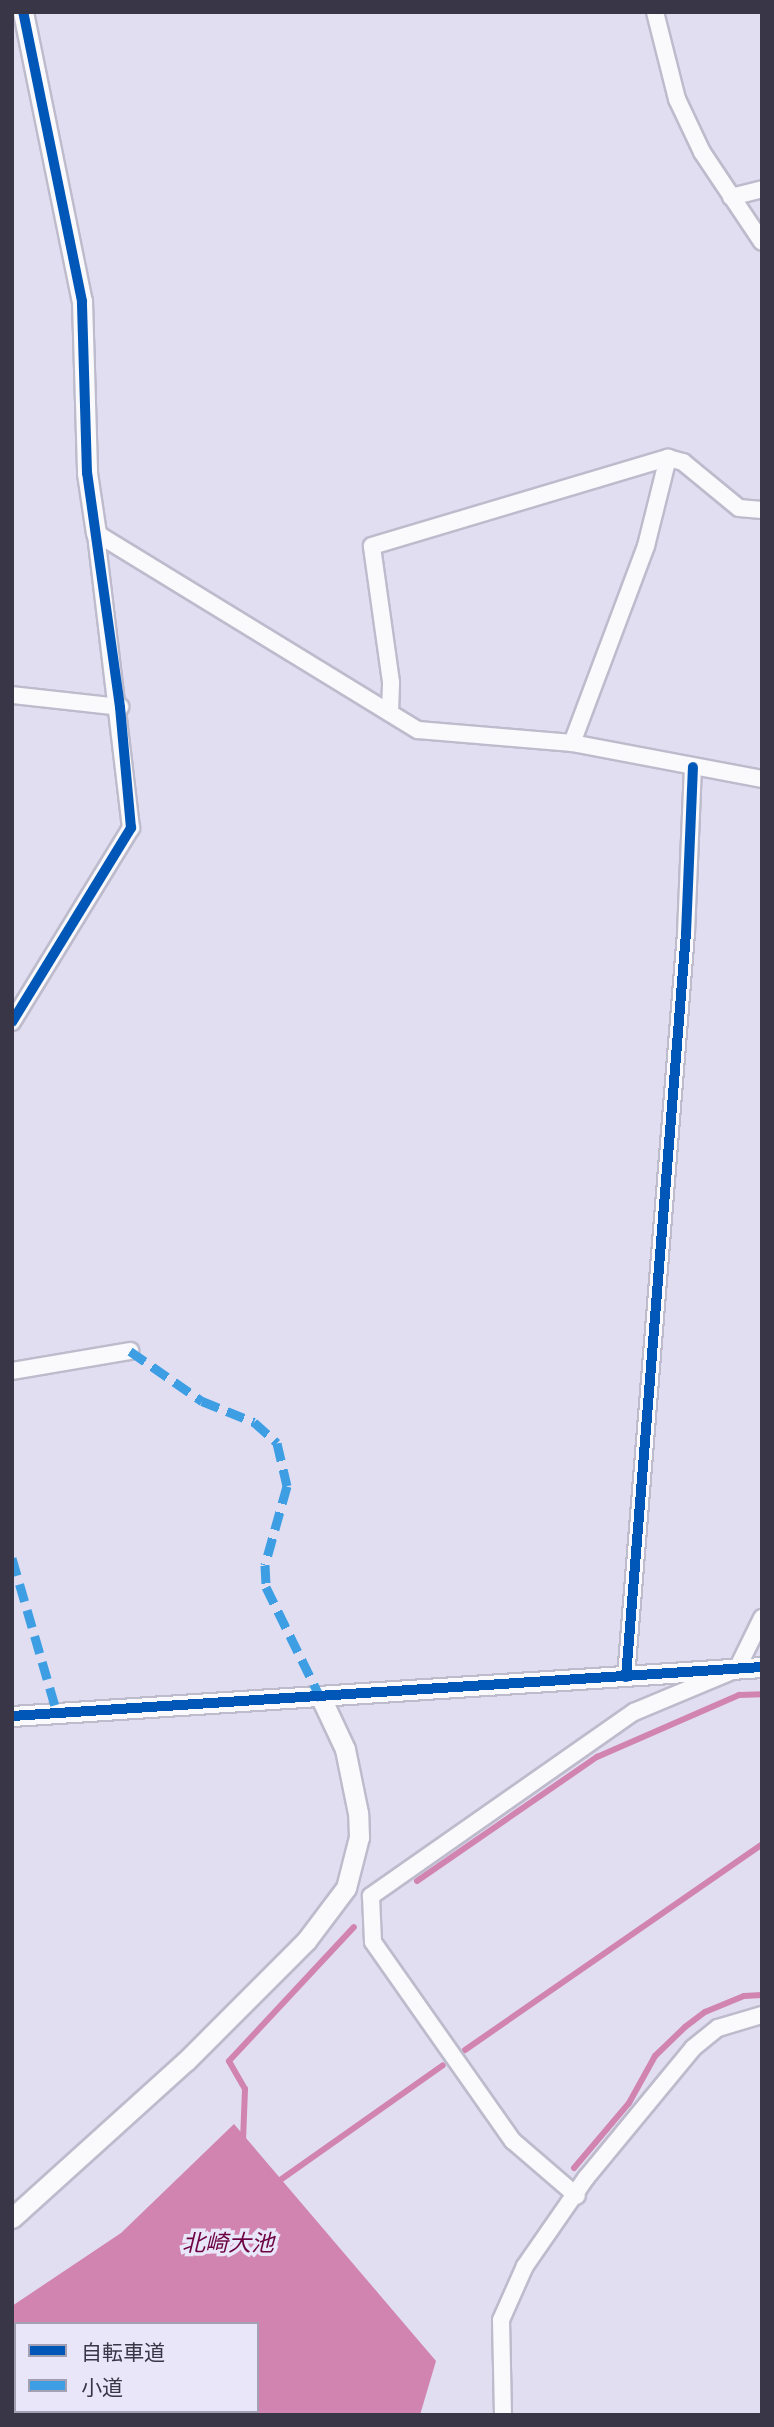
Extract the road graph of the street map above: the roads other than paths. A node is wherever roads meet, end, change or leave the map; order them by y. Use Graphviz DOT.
graph roads {
  1 [pos="23,12"];
  2 [pos="655,12"];
  3 [pos="762,189"];
  4 [pos="731,197"];
  5 [pos="762,242"];
  6 [pos="668,458"];
  7 [pos="762,510"];
  8 [pos="96,533"];
  9 [pos="12,695"];
  10 [pos="120,707"];
  11 [pos="390,713"];
  12 [pos="572,743"];
  13 [pos="693,767"];
  14 [pos="762,779"];
  15 [pos="12,1021"];
  16 [pos="130,1351"];
  17 [pos="12,1371"];
  18 [pos="762,1618"];
  19 [pos="762,1667"];
  20 [pos="737,1669"];
  21 [pos="626,1677"];
  22 [pos="321,1700"];
  23 [pos="12,1716"];
  24 [pos="346,1888"];
  25 [pos="371,1896"];
  26 [pos="762,2015"];
  27 [pos="577,2196"];
  28 [pos="12,2218"];
  29 [pos="503,2415"];
  1 -- 8 [label="street"];
  2 -- 4 [label="street"];
  3 -- 4 [label="street"];
  4 -- 5 [label="street"];
  6 -- 7 [label="street"];
  6 -- 11 [label="street"];
  6 -- 12 [label="street"];
  8 -- 10 [label="street"];
  8 -- 11 [label="street"];
  9 -- 10 [label="street"];
  10 -- 15 [label="street"];
  11 -- 12 [label="street"];
  12 -- 13 [label="street"];
  13 -- 14 [label="street"];
  13 -- 21 [label="street"];
  16 -- 17 [label="street"];
  18 -- 20 [label="street"];
  19 -- 20 [label="street"];
  20 -- 21 [label="street"];
  20 -- 25 [label="street"];
  21 -- 22 [label="street"];
  22 -- 23 [label="street"];
  22 -- 24 [label="street"];
  24 -- 25 [label="street"];
  24 -- 28 [label="street"];
  25 -- 27 [label="street"];
  26 -- 27 [label="street"];
  27 -- 29 [label="street"];
}
